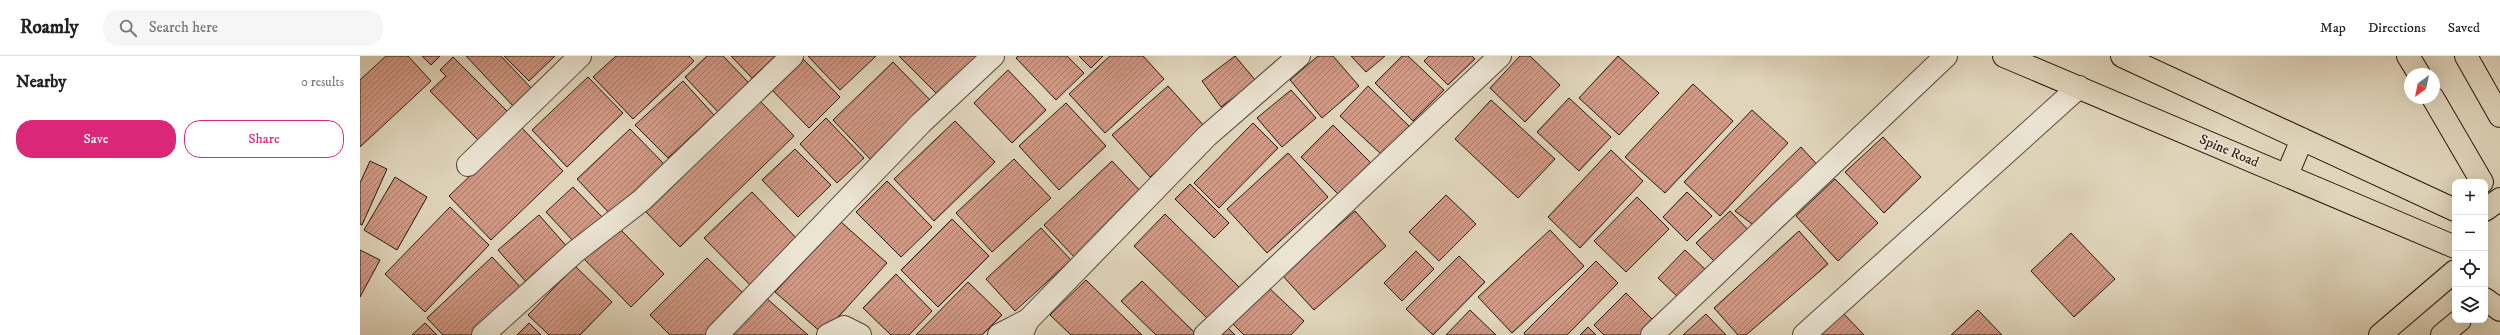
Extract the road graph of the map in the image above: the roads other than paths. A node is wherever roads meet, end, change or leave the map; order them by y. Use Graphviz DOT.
graph roads {
  1 [pos="580,56"];
  2 [pos="792,56"];
  3 [pos="993,56"];
  4 [pos="1299,56"];
  5 [pos="1500,56"];
  6 [pos="1946,56"];
  7 [pos="2004,56"];
  8 [pos="2122,56"];
  9 [pos="2408,56"];
  10 [pos="2466,56"];
  11 [pos="2415,68"];
  12 [pos="2079,87"];
  13 [pos="2436,104"];
  14 [pos="2500,116"];
  15 [pos="2302,139"];
  16 [pos="468,165"];
  17 [pos="2286,175"];
  18 [pos="2480,179"];
  19 [pos="2452,209"];
  20 [pos="2452,246"];
  21 [pos="2452,274"];
  22 [pos="2488,301"];
  23 [pos="2500,310"];
  24 [pos="2456,323"];
  25 [pos="1025,327"];
  26 [pos="483,335"];
  27 [pos="717,335"];
  28 [pos="828,335"];
  29 [pos="860,335"];
  30 [pos="1000,335"];
  31 [pos="1205,335"];
  32 [pos="1652,335"];
  33 [pos="1804,335"];
  34 [pos="2380,335"];
  35 [pos="2442,335"];
  1 -- 16 [label="street"];
  2 -- 26 [label="street"];
  3 -- 27 [label="street"];
  4 -- 25 [label="street"];
  5 -- 31 [label="street"];
  6 -- 32 [label="street"];
  7 -- 12 [label="main road, Spine Road"];
  8 -- 15 [label="main road"];
  9 -- 11 [label="main road"];
  10 -- 14 [label="main road"];
  12 -- 17 [label="main road, Spine Road"];
  12 -- 33 [label="street"];
  13 -- 18 [label="main road"];
  15 -- 17 [label="main road"];
  15 -- 19 [label="main road"];
  17 -- 20 [label="main road, Spine Road"];
  21 -- 34 [label="main road"];
  22 -- 23 [label="main road"];
  24 -- 35 [label="main road"];
  25 -- 30 [label="street"];
  28 -- 29 [label="street"];
}
